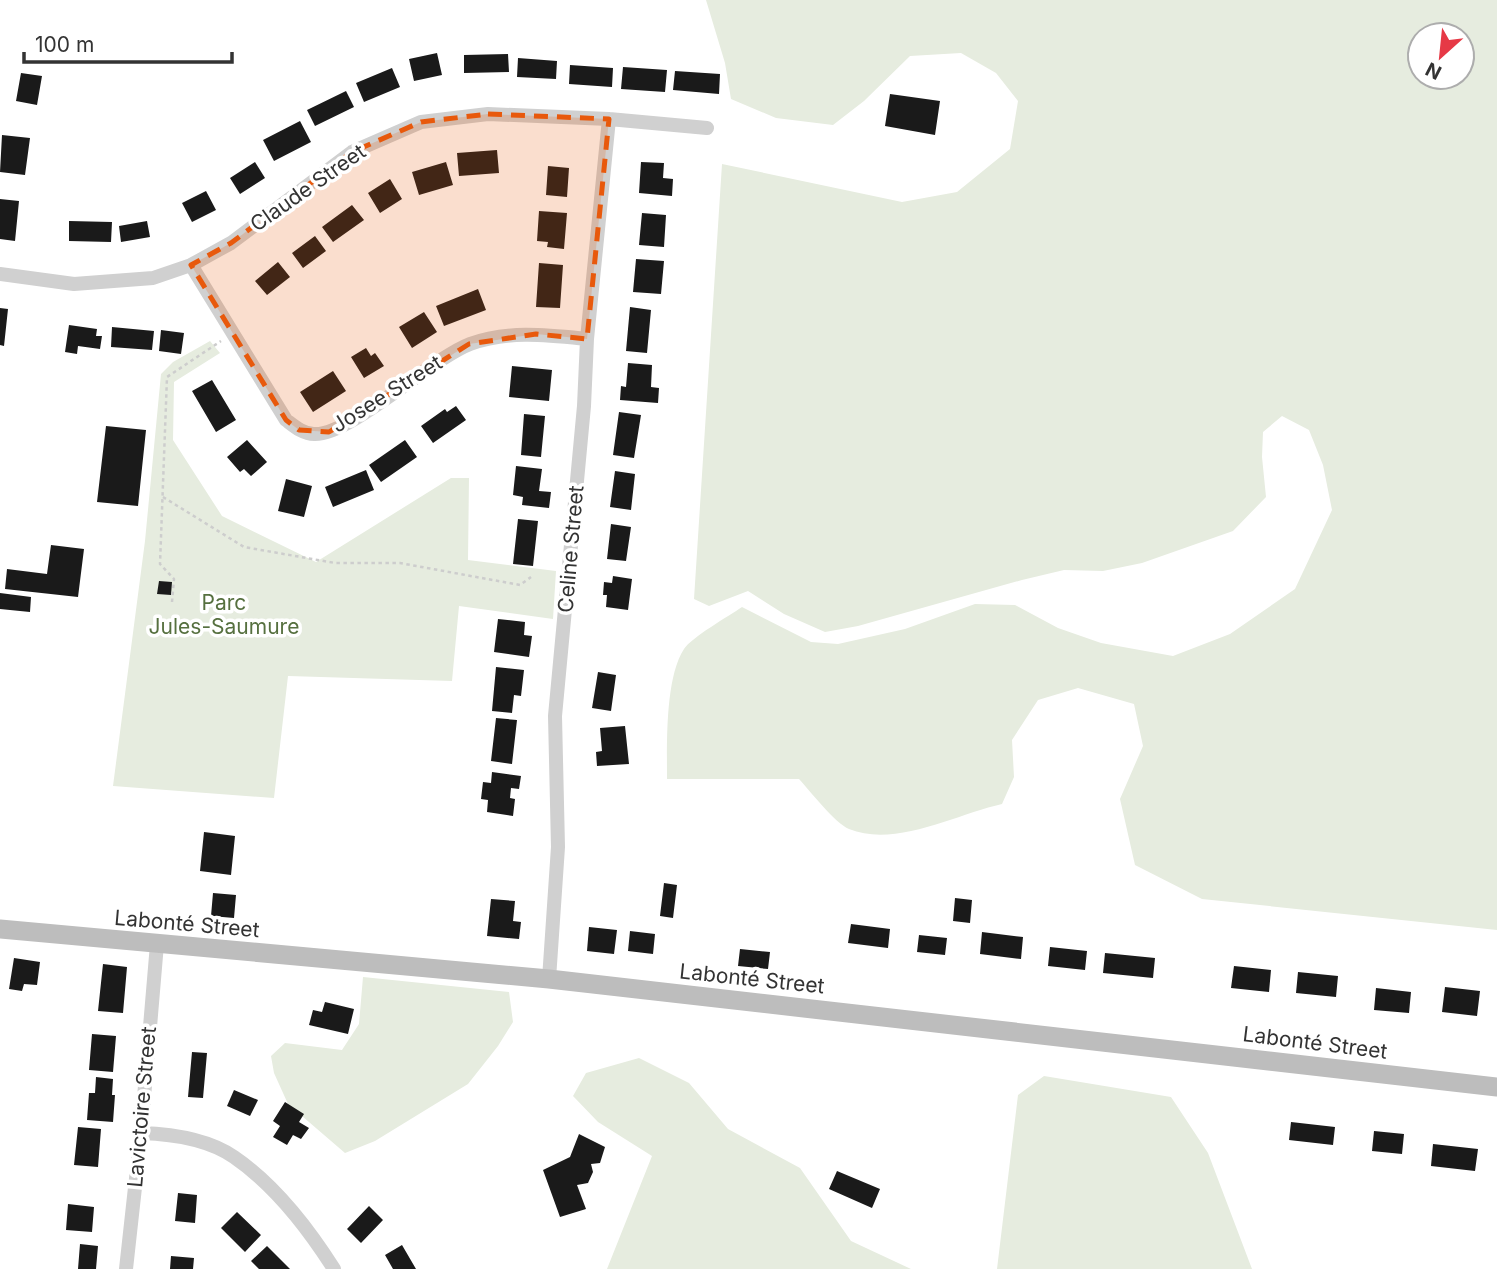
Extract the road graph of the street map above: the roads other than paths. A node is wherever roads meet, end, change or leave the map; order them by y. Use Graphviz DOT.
graph roads {
  1 [pos="609,119"];
  2 [pos="707,128"];
  3 [pos="191,265"];
  4 [pos="0,274"];
  5 [pos="587,339"];
  6 [pos="0,929"];
  7 [pos="157,944"];
  8 [pos="549,979"];
  9 [pos="1497,1087"];
  10 [pos="141,1133"];
  11 [pos="126,1269"];
  12 [pos="334,1269"];
  1 -- 2 [label="street, Claude Street"];
  1 -- 3 [label="street, Claude Street"];
  1 -- 5 [label="street, Celine Street"];
  3 -- 4 [label="street, Claude Street"];
  3 -- 5 [label="street, Josee Street"];
  5 -- 8 [label="street, Celine Street"];
  6 -- 7 [label="street, Labonté Street"];
  7 -- 8 [label="street, Labonté Street"];
  7 -- 10 [label="street, Lavictoire Street"];
  8 -- 9 [label="street, Labonté Street"];
  10 -- 11 [label="street, Lavictoire Street"];
  10 -- 12 [label="street"];
}
